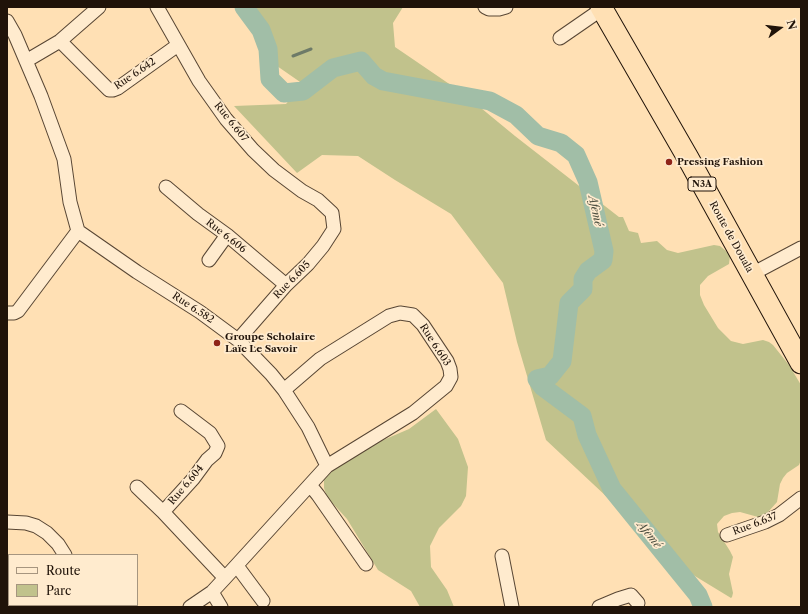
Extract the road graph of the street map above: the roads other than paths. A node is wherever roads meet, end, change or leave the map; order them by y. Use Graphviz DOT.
graph roads {
  1 [pos="99,7"];
  2 [pos="156,7"];
  3 [pos="485,7"];
  4 [pos="506,7"];
  5 [pos="601,8"];
  6 [pos="7,21"];
  7 [pos="560,38"];
  8 [pos="60,41"];
  9 [pos="178,45"];
  10 [pos="26,61"];
  11 [pos="166,187"];
  12 [pos="332,213"];
  13 [pos="78,231"];
  14 [pos="227,236"];
  15 [pos="801,248"];
  16 [pos="209,260"];
  17 [pos="752,274"];
  18 [pos="286,285"];
  19 [pos="7,313"];
  20 [pos="238,340"];
  21 [pos="801,364"];
  22 [pos="284,390"];
  23 [pos="181,411"];
  24 [pos="327,466"];
  25 [pos="310,484"];
  26 [pos="137,486"];
  27 [pos="801,498"];
  28 [pos="163,512"];
  29 [pos="7,522"];
  30 [pos="727,535"];
  31 [pos="64,554"];
  32 [pos="502,556"];
  33 [pos="366,564"];
  34 [pos="237,566"];
  35 [pos="225,578"];
  36 [pos="212,592"];
  37 [pos="263,601"];
  38 [pos="638,603"];
  39 [pos="190,607"];
  40 [pos="221,607"];
  41 [pos="512,607"];
  42 [pos="599,607"];
  1 -- 8 [label="street"];
  2 -- 9 [label="street, Rue 6.607"];
  3 -- 4 [label="street"];
  5 -- 7 [label="street"];
  5 -- 17 [label="highway, Route de Douala / N3A"];
  6 -- 10 [label="street"];
  8 -- 9 [label="street, Rue 6.642"];
  8 -- 10 [label="street"];
  9 -- 12 [label="street, Rue 6.607"];
  10 -- 13 [label="street"];
  11 -- 14 [label="street, Rue 6.606"];
  12 -- 18 [label="street, Rue 6.605"];
  13 -- 19 [label="street"];
  13 -- 20 [label="street, Rue 6.582"];
  14 -- 16 [label="street"];
  14 -- 18 [label="street, Rue 6.606"];
  15 -- 17 [label="street"];
  17 -- 21 [label="highway, Route de Douala / N3A"];
  18 -- 20 [label="street, Rue 6.605"];
  20 -- 22 [label="street, Rue 6.582"];
  22 -- 24 [label="street, Rue 6.582"];
  22 -- 24 [label="street, Rue 6.603"];
  23 -- 28 [label="street, Rue 6.604"];
  24 -- 25 [label="street"];
  25 -- 33 [label="street"];
  25 -- 34 [label="street"];
  26 -- 28 [label="street"];
  27 -- 30 [label="street, Rue 6.637"];
  28 -- 35 [label="street, Rue 6.604"];
  29 -- 31 [label="street"];
  32 -- 41 [label="street"];
  34 -- 35 [label="street"];
  34 -- 37 [label="street"];
  35 -- 36 [label="street"];
  36 -- 39 [label="street"];
  36 -- 40 [label="street"];
  38 -- 42 [label="street"];
}
